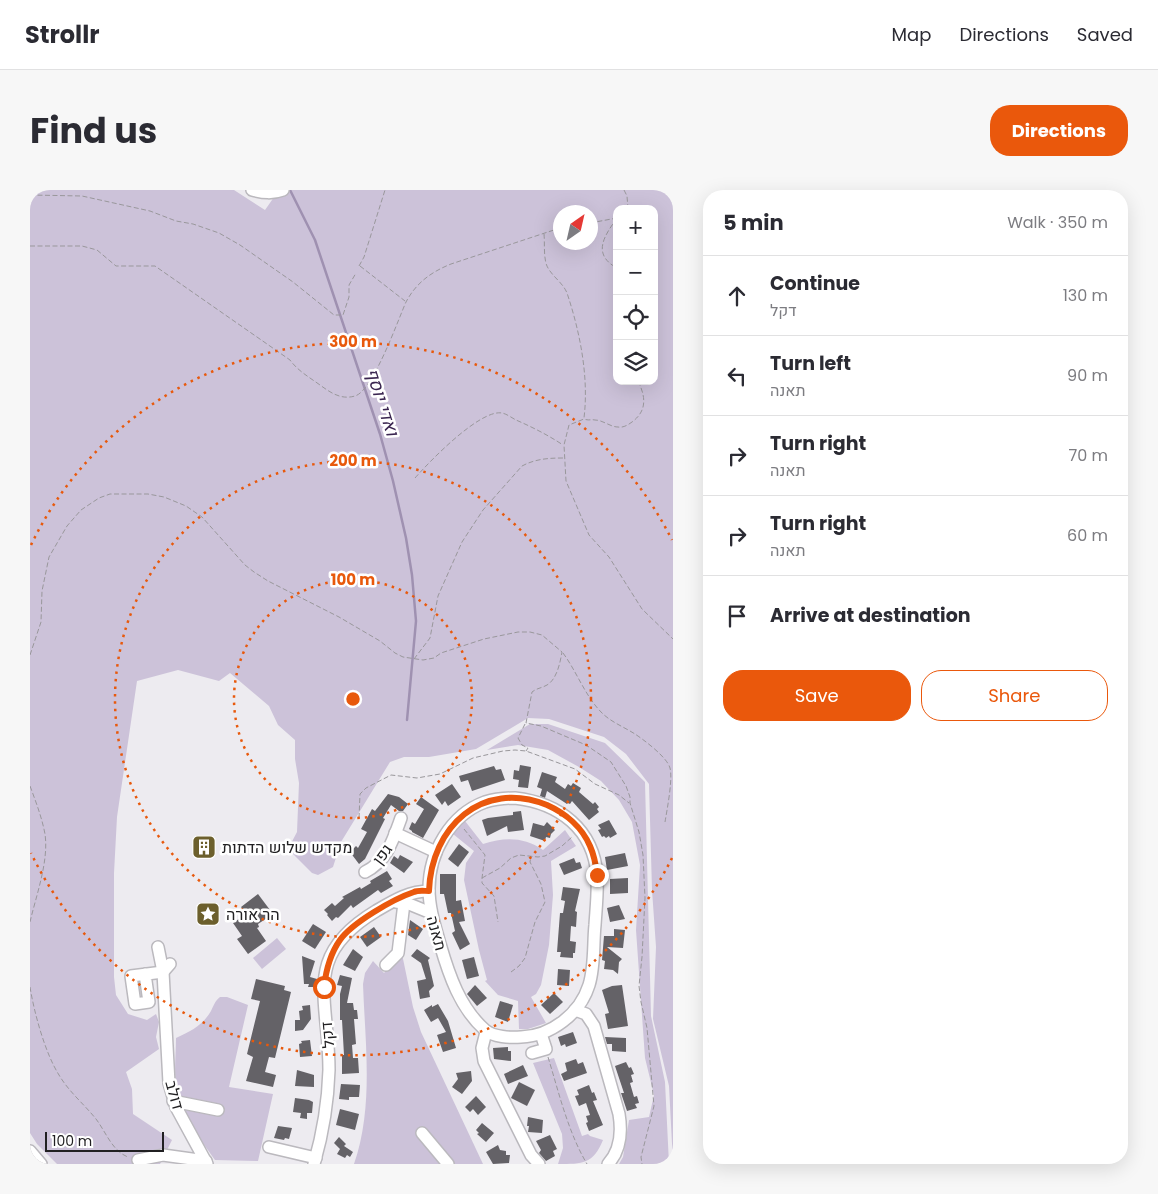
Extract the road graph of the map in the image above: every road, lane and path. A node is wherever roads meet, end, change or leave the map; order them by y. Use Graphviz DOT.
graph roads {
  1 [pos="252,190"];
  2 [pos="283,190"];
  3 [pos="385,190"];
  4 [pos="624,190"];
  5 [pos="30,195"];
  6 [pos="628,205"];
  7 [pos="613,219"];
  8 [pos="598,221"];
  9 [pos="613,224"];
  10 [pos="553,231"];
  11 [pos="544,234"];
  12 [pos="30,246"];
  13 [pos="613,266"];
  14 [pos="356,273"];
  15 [pos="406,302"];
  16 [pos="640,385"];
  17 [pos="584,419"];
  18 [pos="564,445"];
  19 [pos="564,458"];
  20 [pos="415,478"];
  21 [pos="673,640"];
  22 [pos="562,652"];
  23 [pos="30,655"];
  24 [pos="414,659"];
  25 [pos="526,724"];
  26 [pos="526,751"];
  27 [pos="30,786"];
  28 [pos="630,804"];
  29 [pos="359,818"];
  30 [pos="401,818"];
  31 [pos="457,820"];
  32 [pos="665,822"];
  33 [pos="580,830"];
  34 [pos="395,833"];
  35 [pos="436,852"];
  36 [pos="531,856"];
  37 [pos="365,872"];
  38 [pos="482,878"];
  39 [pos="429,891"];
  40 [pos="404,900"];
  41 [pos="432,913"];
  42 [pos="30,922"];
  43 [pos="498,922"];
  44 [pos="158,947"];
  45 [pos="386,965"];
  46 [pos="166,968"];
  47 [pos="511,972"];
  48 [pos="30,986"];
  49 [pos="575,1010"];
  50 [pos="166,1019"];
  51 [pos="486,1032"];
  52 [pos="541,1034"];
  53 [pos="546,1050"];
  54 [pos="532,1052"];
  55 [pos="173,1100"];
  56 [pos="218,1110"];
  57 [pos="422,1133"];
  58 [pos="269,1148"];
  59 [pos="30,1151"];
  60 [pos="138,1160"];
  61 [pos="315,1161"];
  62 [pos="206,1163"];
  63 [pos="41,1164"];
  64 [pos="448,1164"];
  65 [pos="539,1164"];
  66 [pos="587,1164"];
  67 [pos="608,1164"];
  68 [pos="642,1164"];
  1 -- 2 [label="street"];
  3 -- 15 [label="path"];
  4 -- 6 [label="path"];
  5 -- 14 [label="path"];
  7 -- 8 [label="path"];
  9 -- 13 [label="path"];
  10 -- 11 [label="path"];
  11 -- 15 [label="path"];
  11 -- 17 [label="path"];
  12 -- 15 [label="path"];
  16 -- 17 [label="path"];
  17 -- 18 [label="path"];
  18 -- 19 [label="path"];
  18 -- 20 [label="path"];
  19 -- 21 [label="path"];
  19 -- 24 [label="path"];
  22 -- 24 [label="path"];
  22 -- 25 [label="path"];
  22 -- 32 [label="path"];
  23 -- 24 [label="path"];
  25 -- 26 [label="path"];
  25 -- 28 [label="path"];
  26 -- 28 [label="path"];
  26 -- 29 [label="path"];
  27 -- 42 [label="path"];
  28 -- 68 [label="path"];
  30 -- 34 [label="street, גפן"];
  31 -- 33 [label="street, תאנה"];
  31 -- 35 [label="street, תאנה"];
  31 -- 38 [label="path"];
  33 -- 36 [label="path"];
  33 -- 49 [label="street, תאנה"];
  34 -- 35 [label="street, גפן"];
  34 -- 37 [label="street, גפן"];
  35 -- 39 [label="street, תאנה"];
  36 -- 38 [label="path"];
  36 -- 47 [label="path"];
  38 -- 43 [label="path"];
  39 -- 40 [label="street, דקל"];
  39 -- 41 [label="street, תאנה"];
  40 -- 41 [label="street"];
  40 -- 45 [label="street"];
  40 -- 61 [label="street, דקל"];
  41 -- 51 [label="street, תאנה"];
  44 -- 46 [label="street, דולב"];
  46 -- 50 [label="street, דולב"];
  46 -- 50 [label="street"];
  48 -- 60 [label="path"];
  49 -- 52 [label="street, תאנה"];
  49 -- 67 [label="street"];
  50 -- 55 [label="street, דולב"];
  51 -- 52 [label="street"];
  51 -- 65 [label="street"];
  52 -- 53 [label="street"];
  53 -- 54 [label="street"];
  53 -- 66 [label="path"];
  55 -- 56 [label="street"];
  55 -- 62 [label="street, דולב"];
  57 -- 64 [label="street"];
  58 -- 61 [label="street"];
  59 -- 63 [label="street"];
  60 -- 62 [label="street"];
}
